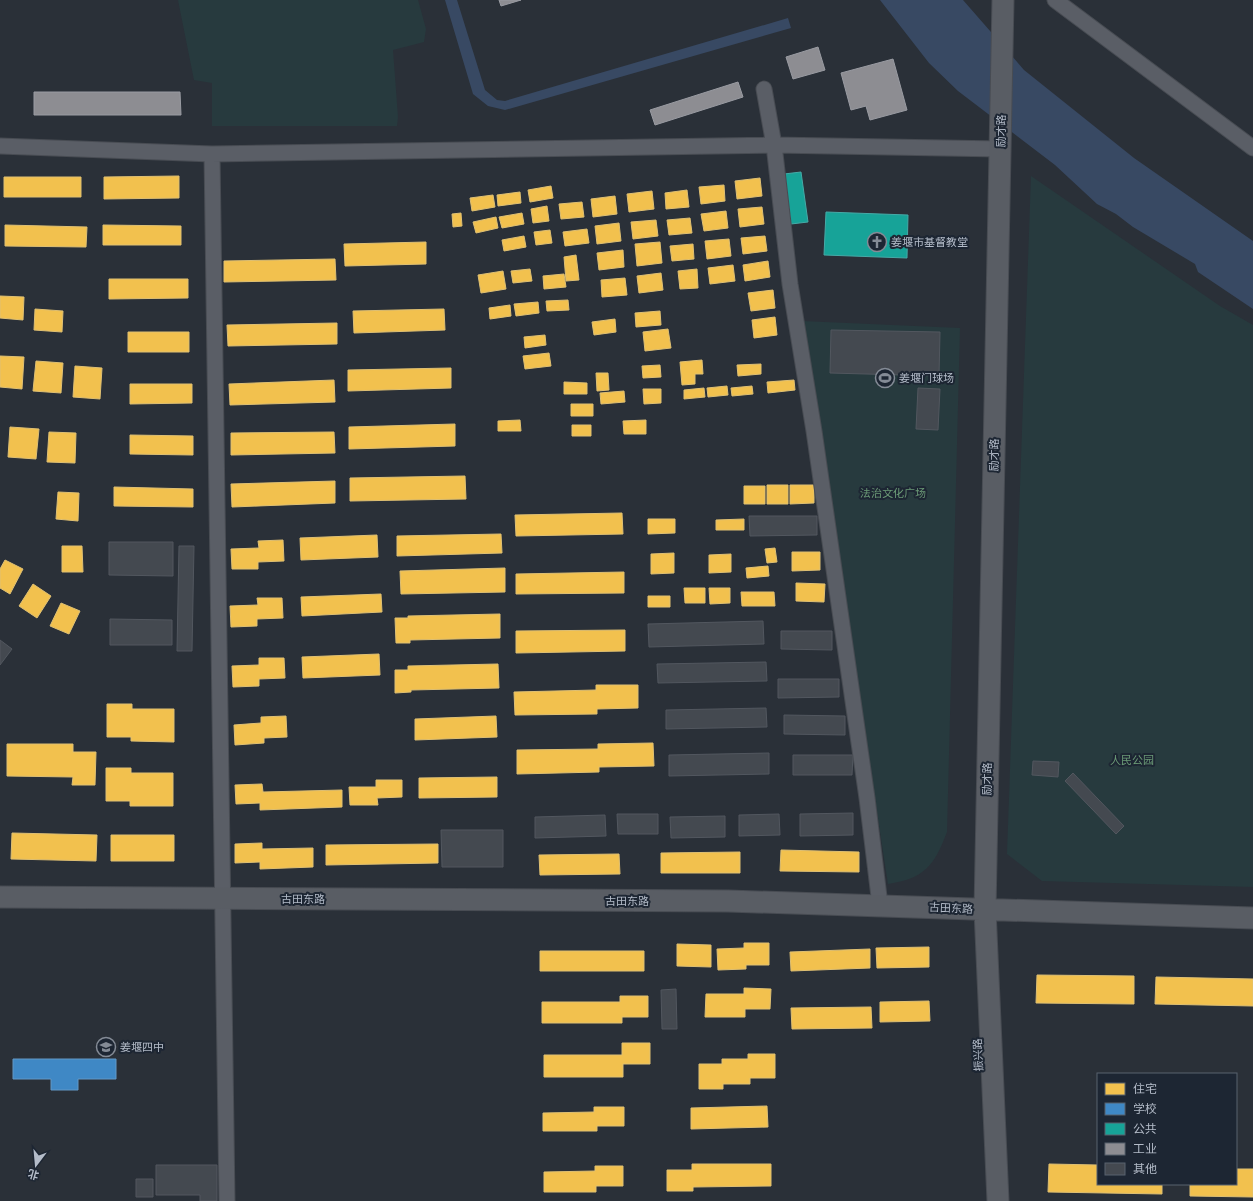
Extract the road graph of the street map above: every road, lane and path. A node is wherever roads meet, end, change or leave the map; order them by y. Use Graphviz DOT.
graph roads {
  1 [pos="1055,0"];
  2 [pos="995,4"];
  3 [pos="764,89"];
  4 [pos="994,138"];
  5 [pos="774,145"];
  6 [pos="0,146"];
  7 [pos="1253,148"];
  8 [pos="212,154"];
  9 [pos="0,897"];
  10 [pos="223,899"];
  11 [pos="880,905"];
  12 [pos="978,910"];
  13 [pos="1253,918"];
  14 [pos="227,1201"];
  15 [pos="985,1201"];
  16 [pos="998,1201"];
  1 -- 7 [label="street"];
  2 -- 4 [label="street, 励才路"];
  2 -- 4 [label="street, 励才路"];
  3 -- 5 [label="street"];
  4 -- 5 [label="street"];
  4 -- 12 [label="street, 励才路"];
  5 -- 8 [label="street"];
  5 -- 11 [label="street"];
  6 -- 8 [label="street"];
  8 -- 10 [label="street"];
  9 -- 10 [label="street, 古田东路"];
  10 -- 11 [label="street, 古田东路"];
  10 -- 14 [label="street"];
  11 -- 12 [label="street, 古田东路"];
  12 -- 13 [label="street, 古田东路"];
  12 -- 15 [label="street, 振兴路"];
  12 -- 16 [label="street, 振兴路"];
}
